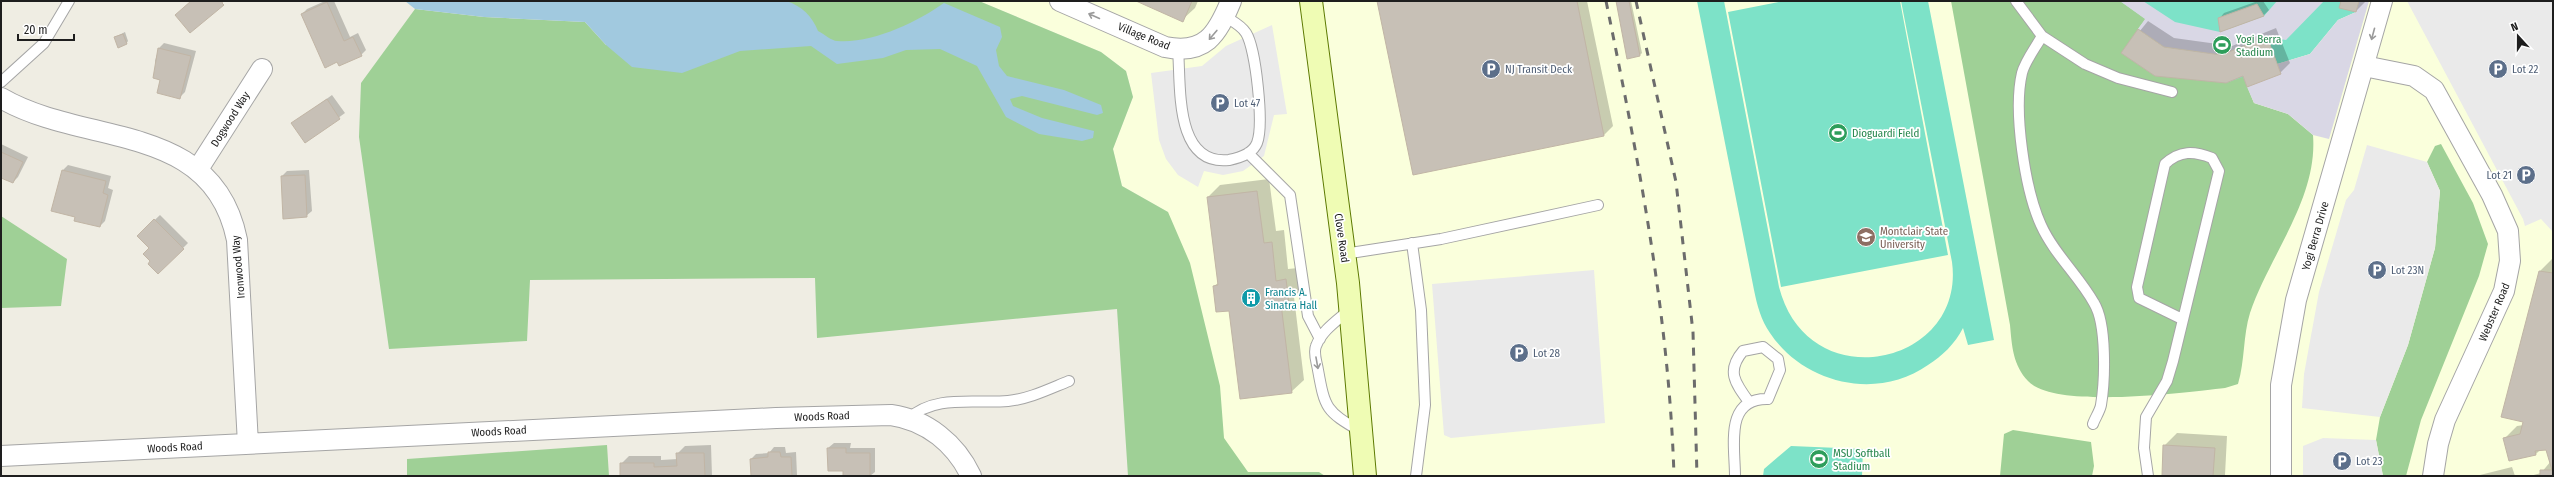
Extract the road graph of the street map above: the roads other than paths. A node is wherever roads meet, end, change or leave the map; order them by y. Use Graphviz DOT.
graph roads {
  1 [pos="69,1"];
  2 [pos="1060,1"];
  3 [pos="1311,1"];
  4 [pos="2016,1"];
  5 [pos="2382,1"];
  6 [pos="1228,8"];
  7 [pos="2042,36"];
  8 [pos="1178,49"];
  9 [pos="2364,66"];
  10 [pos="262,69"];
  11 [pos="1,82"];
  12 [pos="2172,92"];
  13 [pos="1,98"];
  14 [pos="1248,153"];
  15 [pos="198,169"];
  16 [pos="1598,205"];
  17 [pos="1412,243"];
  18 [pos="1344,254"];
  19 [pos="1350,310"];
  20 [pos="2182,319"];
  21 [pos="1320,339"];
  22 [pos="1069,381"];
  23 [pos="1749,402"];
  24 [pos="908,419"];
  25 [pos="2093,424"];
  26 [pos="1361,432"];
  27 [pos="248,444"];
  28 [pos="1,456"];
  29 [pos="972,476"];
  30 [pos="1365,476"];
  31 [pos="1416,476"];
  32 [pos="1735,476"];
  33 [pos="2148,476"];
  34 [pos="2281,476"];
  35 [pos="2433,476"];
  1 -- 11 [label="lane"];
  8 -- 2 [label="street, Village Road, one-way"];
  3 -- 18 [label="street, Clove Road"];
  4 -- 7 [label="lane"];
  5 -- 9 [label="street, Yogi Berra Drive, one-way"];
  6 -- 8 [label="street, Village Road, one-way"];
  6 -- 14 [label="lane"];
  7 -- 12 [label="lane"];
  7 -- 25 [label="lane"];
  8 -- 14 [label="lane"];
  9 -- 34 [label="street, Yogi Berra Drive"];
  9 -- 35 [label="street, Webster Road"];
  10 -- 15 [label="street, Dogwood Way"];
  13 -- 15 [label="street, Ironwood Way"];
  14 -- 21 [label="lane"];
  15 -- 27 [label="street, Ironwood Way"];
  16 -- 17 [label="lane"];
  17 -- 18 [label="lane"];
  17 -- 31 [label="lane"];
  18 -- 19 [label="street, Clove Road"];
  19 -- 21 [label="lane"];
  19 -- 26 [label="street, Clove Road"];
  20 -- 20 [label="lane"];
  20 -- 33 [label="lane"];
  21 -- 26 [label="lane, one-way"];
  22 -- 24 [label="lane"];
  23 -- 23 [label="lane"];
  23 -- 32 [label="lane"];
  24 -- 27 [label="street, Woods Road"];
  24 -- 29 [label="street, Woods Road"];
  26 -- 30 [label="street, Clove Road"];
  27 -- 28 [label="street, Woods Road"];
}
